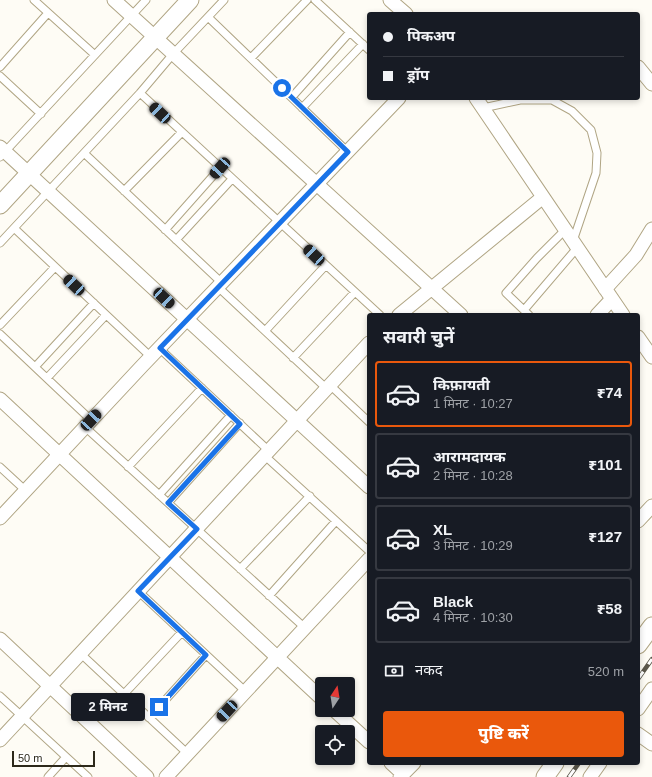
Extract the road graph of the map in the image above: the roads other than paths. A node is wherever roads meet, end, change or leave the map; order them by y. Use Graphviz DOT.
graph roads {
  1 [pos="34,0"];
  2 [pos="114,0"];
  3 [pos="146,0"];
  4 [pos="190,0"];
  5 [pos="224,0"];
  6 [pos="307,0"];
  7 [pos="315,0"];
  8 [pos="390,0"];
  9 [pos="404,12"];
  10 [pos="48,13"];
  11 [pos="131,16"];
  12 [pos="208,17"];
  13 [pos="350,32"];
  14 [pos="155,38"];
  15 [pos="363,44"];
  16 [pos="367,48"];
  17 [pos="173,54"];
  18 [pos="95,55"];
  19 [pos="251,58"];
  20 [pos="0,67"];
  21 [pos="640,69"];
  22 [pos="0,76"];
  23 [pos="652,84"];
  24 [pos="140,93"];
  25 [pos="292,97"];
  26 [pos="397,100"];
  27 [pos="480,103"];
  28 [pos="302,108"];
  29 [pos="41,114"];
  30 [pos="182,132"];
  31 [pos="2,152"];
  32 [pos="348,152"];
  33 [pos="84,153"];
  34 [pos="220,168"];
  35 [pos="29,174"];
  36 [pos="232,179"];
  37 [pos="317,184"];
  38 [pos="48,191"];
  39 [pos="124,191"];
  40 [pos="543,197"];
  41 [pos="0,205"];
  42 [pos="280,223"];
  43 [pos="14,228"];
  44 [pos="652,229"];
  45 [pos="165,230"];
  46 [pos="565,230"];
  47 [pos="176,240"];
  48 [pos="0,243"];
  49 [pos="575,244"];
  50 [pos="326,265"];
  51 [pos="55,267"];
  52 [pos="220,285"];
  53 [pos="432,288"];
  54 [pos="355,292"];
  55 [pos="609,294"];
  56 [pos="94,303"];
  57 [pos="378,313"];
  58 [pos="401,313"];
  59 [pos="459,313"];
  60 [pos="526,313"];
  61 [pos="598,313"];
  62 [pos="622,313"];
  63 [pos="106,315"];
  64 [pos="187,319"];
  65 [pos="0,326"];
  66 [pos="265,331"];
  67 [pos="0,334"];
  68 [pos="640,340"];
  69 [pos="367,345"];
  70 [pos="155,353"];
  71 [pos="652,357"];
  72 [pos="293,358"];
  73 [pos="35,367"];
  74 [pos="47,378"];
  75 [pos="328,387"];
  76 [pos="202,388"];
  77 [pos="0,399"];
  78 [pos="231,415"];
  79 [pos="367,420"];
  80 [pos="297,421"];
  81 [pos="88,424"];
  82 [pos="240,424"];
  83 [pos="267,453"];
  84 [pos="60,454"];
  85 [pos="0,467"];
  86 [pos="128,467"];
  87 [pos="367,485"];
  88 [pos="26,491"];
  89 [pos="159,495"];
  90 [pos="310,496"];
  91 [pos="168,503"];
  92 [pos="652,506"];
  93 [pos="0,518"];
  94 [pos="640,519"];
  95 [pos="336,521"];
  96 [pos="197,529"];
  97 [pos="367,549"];
  98 [pos="170,557"];
  99 [pos="367,561"];
  100 [pos="240,569"];
  101 [pos="138,591"];
  102 [pos="269,596"];
  103 [pos="652,626"];
  104 [pos="305,628"];
  105 [pos="182,632"];
  106 [pos="0,639"];
  107 [pos="640,642"];
  108 [pos="80,653"];
  109 [pos="206,655"];
  110 [pos="278,657"];
  111 [pos="50,686"];
  112 [pos="652,689"];
  113 [pos="246,691"];
  114 [pos="315,692"];
  115 [pos="124,694"];
  116 [pos="0,696"];
  117 [pos="640,706"];
  118 [pos="22,716"];
  119 [pos="342,717"];
  120 [pos="149,718"];
  121 [pos="640,735"];
  122 [pos="0,740"];
  123 [pos="367,740"];
  124 [pos="652,744"];
  125 [pos="188,754"];
  126 [pos="66,757"];
  127 [pos="393,765"];
  128 [pos="412,765"];
  129 [pos="554,765"];
  130 [pos="599,765"];
  131 [pos="402,776"];
  132 [pos="48,777"];
  133 [pos="88,777"];
  134 [pos="147,777"];
  135 [pos="166,777"];
  136 [pos="545,777"];
  137 [pos="590,777"];
  1 -- 10 [label="lane"];
  2 -- 11 [label="street"];
  3 -- 11 [label="lane"];
  4 -- 14 [label="street"];
  5 -- 12 [label="lane"];
  6 -- 19 [label="lane"];
  7 -- 13 [label="lane"];
  8 -- 9 [label="street"];
  10 -- 18 [label="lane"];
  10 -- 20 [label="lane"];
  11 -- 14 [label="street"];
  11 -- 18 [label="lane"];
  12 -- 17 [label="lane"];
  12 -- 19 [label="lane"];
  13 -- 15 [label="lane"];
  13 -- 25 [label="lane"];
  14 -- 17 [label="street"];
  14 -- 35 [label="street"];
  15 -- 16 [label="lane"];
  15 -- 28 [label="lane"];
  17 -- 24 [label="lane"];
  17 -- 37 [label="street"];
  18 -- 29 [label="lane"];
  19 -- 25 [label="lane"];
  21 -- 23 [label="street"];
  22 -- 29 [label="lane"];
  24 -- 30 [label="lane"];
  24 -- 33 [label="lane"];
  25 -- 28 [label="lane"];
  26 -- 32 [label="street"];
  27 -- 40 [label="street"];
  27 -- 49 [label="lane"];
  28 -- 32 [label="lane"];
  29 -- 31 [label="lane"];
  30 -- 34 [label="lane"];
  30 -- 39 [label="lane"];
  31 -- 35 [label="street"];
  32 -- 37 [label="street"];
  33 -- 38 [label="lane"];
  33 -- 39 [label="lane"];
  34 -- 36 [label="lane"];
  34 -- 45 [label="lane"];
  35 -- 38 [label="street"];
  35 -- 41 [label="street"];
  36 -- 42 [label="lane"];
  36 -- 47 [label="lane"];
  37 -- 42 [label="street"];
  37 -- 53 [label="street"];
  38 -- 43 [label="lane"];
  38 -- 64 [label="street"];
  39 -- 45 [label="lane"];
  40 -- 46 [label="street"];
  40 -- 53 [label="street"];
  42 -- 50 [label="lane"];
  42 -- 52 [label="street"];
  43 -- 48 [label="lane"];
  43 -- 51 [label="lane"];
  44 -- 55 [label="street"];
  45 -- 47 [label="lane"];
  46 -- 49 [label="street"];
  46 -- 60 [label="lane"];
  47 -- 52 [label="lane"];
  49 -- 55 [label="street"];
  49 -- 60 [label="lane"];
  50 -- 54 [label="lane"];
  50 -- 66 [label="lane"];
  51 -- 56 [label="lane"];
  51 -- 65 [label="lane"];
  52 -- 64 [label="street"];
  52 -- 66 [label="lane"];
  53 -- 58 [label="street"];
  53 -- 59 [label="street"];
  54 -- 57 [label="lane"];
  54 -- 72 [label="lane"];
  55 -- 61 [label="street"];
  55 -- 62 [label="street"];
  56 -- 63 [label="lane"];
  56 -- 73 [label="lane"];
  63 -- 70 [label="lane"];
  63 -- 74 [label="lane"];
  64 -- 70 [label="street"];
  64 -- 80 [label="street"];
  66 -- 72 [label="lane"];
  67 -- 73 [label="lane"];
  68 -- 71 [label="street"];
  69 -- 75 [label="street"];
  70 -- 76 [label="lane"];
  70 -- 81 [label="street"];
  72 -- 75 [label="lane"];
  73 -- 74 [label="lane"];
  74 -- 81 [label="lane"];
  75 -- 79 [label="lane"];
  75 -- 80 [label="street"];
  76 -- 78 [label="lane"];
  76 -- 86 [label="lane"];
  77 -- 84 [label="street"];
  78 -- 82 [label="lane"];
  78 -- 89 [label="lane"];
  80 -- 83 [label="street"];
  80 -- 87 [label="street"];
  81 -- 84 [label="street"];
  81 -- 86 [label="lane"];
  82 -- 83 [label="lane"];
  82 -- 91 [label="lane"];
  83 -- 90 [label="lane"];
  83 -- 96 [label="street"];
  84 -- 88 [label="street"];
  84 -- 98 [label="street"];
  85 -- 88 [label="lane"];
  86 -- 89 [label="lane"];
  88 -- 93 [label="street"];
  89 -- 91 [label="lane"];
  90 -- 95 [label="lane"];
  90 -- 100 [label="lane"];
  91 -- 96 [label="lane"];
  92 -- 94 [label="street"];
  95 -- 97 [label="lane"];
  95 -- 102 [label="lane"];
  96 -- 98 [label="street"];
  96 -- 100 [label="lane"];
  98 -- 101 [label="street"];
  98 -- 110 [label="street"];
  99 -- 104 [label="street"];
  100 -- 102 [label="lane"];
  101 -- 105 [label="lane"];
  101 -- 108 [label="street"];
  102 -- 104 [label="lane"];
  103 -- 107 [label="street"];
  104 -- 110 [label="street"];
  105 -- 109 [label="lane"];
  105 -- 115 [label="lane"];
  106 -- 111 [label="street"];
  108 -- 111 [label="street"];
  108 -- 115 [label="lane"];
  109 -- 113 [label="lane"];
  109 -- 120 [label="lane"];
  110 -- 113 [label="street"];
  110 -- 114 [label="street"];
  111 -- 118 [label="street"];
  111 -- 134 [label="street"];
  112 -- 117 [label="street"];
  113 -- 125 [label="street"];
  115 -- 120 [label="lane"];
  116 -- 118 [label="lane"];
  118 -- 122 [label="street"];
  118 -- 126 [label="lane"];
  119 -- 123 [label="street"];
  120 -- 125 [label="lane"];
  121 -- 124 [label="street"];
  125 -- 135 [label="street"];
  126 -- 132 [label="lane"];
  126 -- 133 [label="lane"];
  127 -- 131 [label="street"];
  128 -- 131 [label="street"];
  129 -- 136 [label="street"];
  130 -- 137 [label="street"];
}
